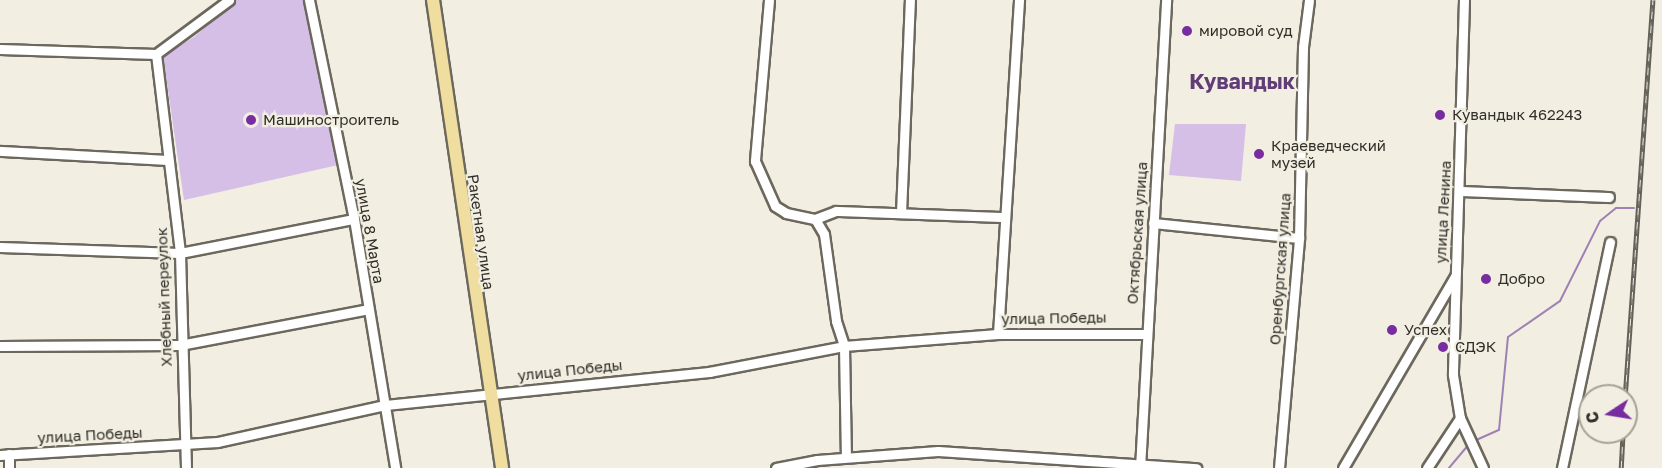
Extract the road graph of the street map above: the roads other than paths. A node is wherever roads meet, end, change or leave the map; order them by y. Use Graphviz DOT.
graph roads {
  1 [pos="229,0"];
  2 [pos="309,0"];
  3 [pos="433,0"];
  4 [pos="769,0"];
  5 [pos="910,0"];
  6 [pos="1019,0"];
  7 [pos="1166,0"];
  8 [pos="1309,0"];
  9 [pos="1464,0"];
  10 [pos="0,49"];
  11 [pos="156,54"];
  12 [pos="0,151"];
  13 [pos="168,160"];
  14 [pos="1460,191"];
  15 [pos="1609,197"];
  16 [pos="900,213"];
  17 [pos="1003,218"];
  18 [pos="354,219"];
  19 [pos="815,219"];
  20 [pos="1153,223"];
  21 [pos="1299,238"];
  22 [pos="1610,242"];
  23 [pos="0,247"];
  24 [pos="180,253"];
  25 [pos="1456,274"];
  26 [pos="368,309"];
  27 [pos="998,334"];
  28 [pos="1145,334"];
  29 [pos="180,345"];
  30 [pos="0,346"];
  31 [pos="844,346"];
  32 [pos="489,393"];
  33 [pos="385,405"];
  34 [pos="1460,418"];
  35 [pos="185,446"];
  36 [pos="4,455"];
  37 [pos="846,458"];
  38 [pos="1141,465"];
  39 [pos="9,468"];
  40 [pos="186,468"];
  41 [pos="395,468"];
  42 [pos="502,468"];
  43 [pos="776,468"];
  44 [pos="1196,468"];
  45 [pos="1279,468"];
  46 [pos="1343,468"];
  47 [pos="1427,468"];
  48 [pos="1483,468"];
  49 [pos="1563,468"];
  1 -- 11 [label="street"];
  2 -- 18 [label="street, улица 8 Марта"];
  3 -- 32 [label="main road, Ракетная улица"];
  4 -- 19 [label="street"];
  5 -- 16 [label="street"];
  6 -- 17 [label="street"];
  7 -- 20 [label="street, Октябрьская улица"];
  8 -- 21 [label="street, Оренбургская улица"];
  9 -- 14 [label="street, улица Ленина"];
  10 -- 11 [label="street"];
  11 -- 13 [label="street, Хлебный переулок"];
  12 -- 13 [label="street"];
  13 -- 24 [label="street, Хлебный переулок"];
  14 -- 15 [label="street"];
  14 -- 25 [label="street, улица Ленина"];
  16 -- 17 [label="street"];
  16 -- 19 [label="street"];
  17 -- 27 [label="street"];
  18 -- 24 [label="street"];
  18 -- 26 [label="street, улица 8 Марта"];
  19 -- 31 [label="street"];
  20 -- 21 [label="street"];
  20 -- 28 [label="street, Октябрьская улица"];
  21 -- 45 [label="street, Оренбургская улица"];
  22 -- 49 [label="street"];
  23 -- 24 [label="street"];
  24 -- 29 [label="street, Хлебный переулок"];
  25 -- 34 [label="street"];
  25 -- 46 [label="street, улица Ленина"];
  26 -- 29 [label="street"];
  26 -- 33 [label="street, улица 8 Марта"];
  27 -- 28 [label="street, улица Победы"];
  27 -- 31 [label="street, улица Победы"];
  28 -- 38 [label="street, Октябрьская улица"];
  29 -- 30 [label="street"];
  29 -- 35 [label="street, Хлебный переулок"];
  31 -- 32 [label="street, улица Победы"];
  31 -- 37 [label="street"];
  32 -- 33 [label="street, улица Победы"];
  32 -- 42 [label="main road, Ракетная улица"];
  33 -- 35 [label="street, улица Победы"];
  33 -- 41 [label="street, улица 8 Марта"];
  34 -- 47 [label="street"];
  34 -- 48 [label="street"];
  35 -- 36 [label="street, улица Победы"];
  35 -- 40 [label="street, Хлебный переулок"];
  36 -- 39 [label="street"];
  37 -- 38 [label="street"];
  37 -- 43 [label="street"];
  38 -- 44 [label="street"];
}
